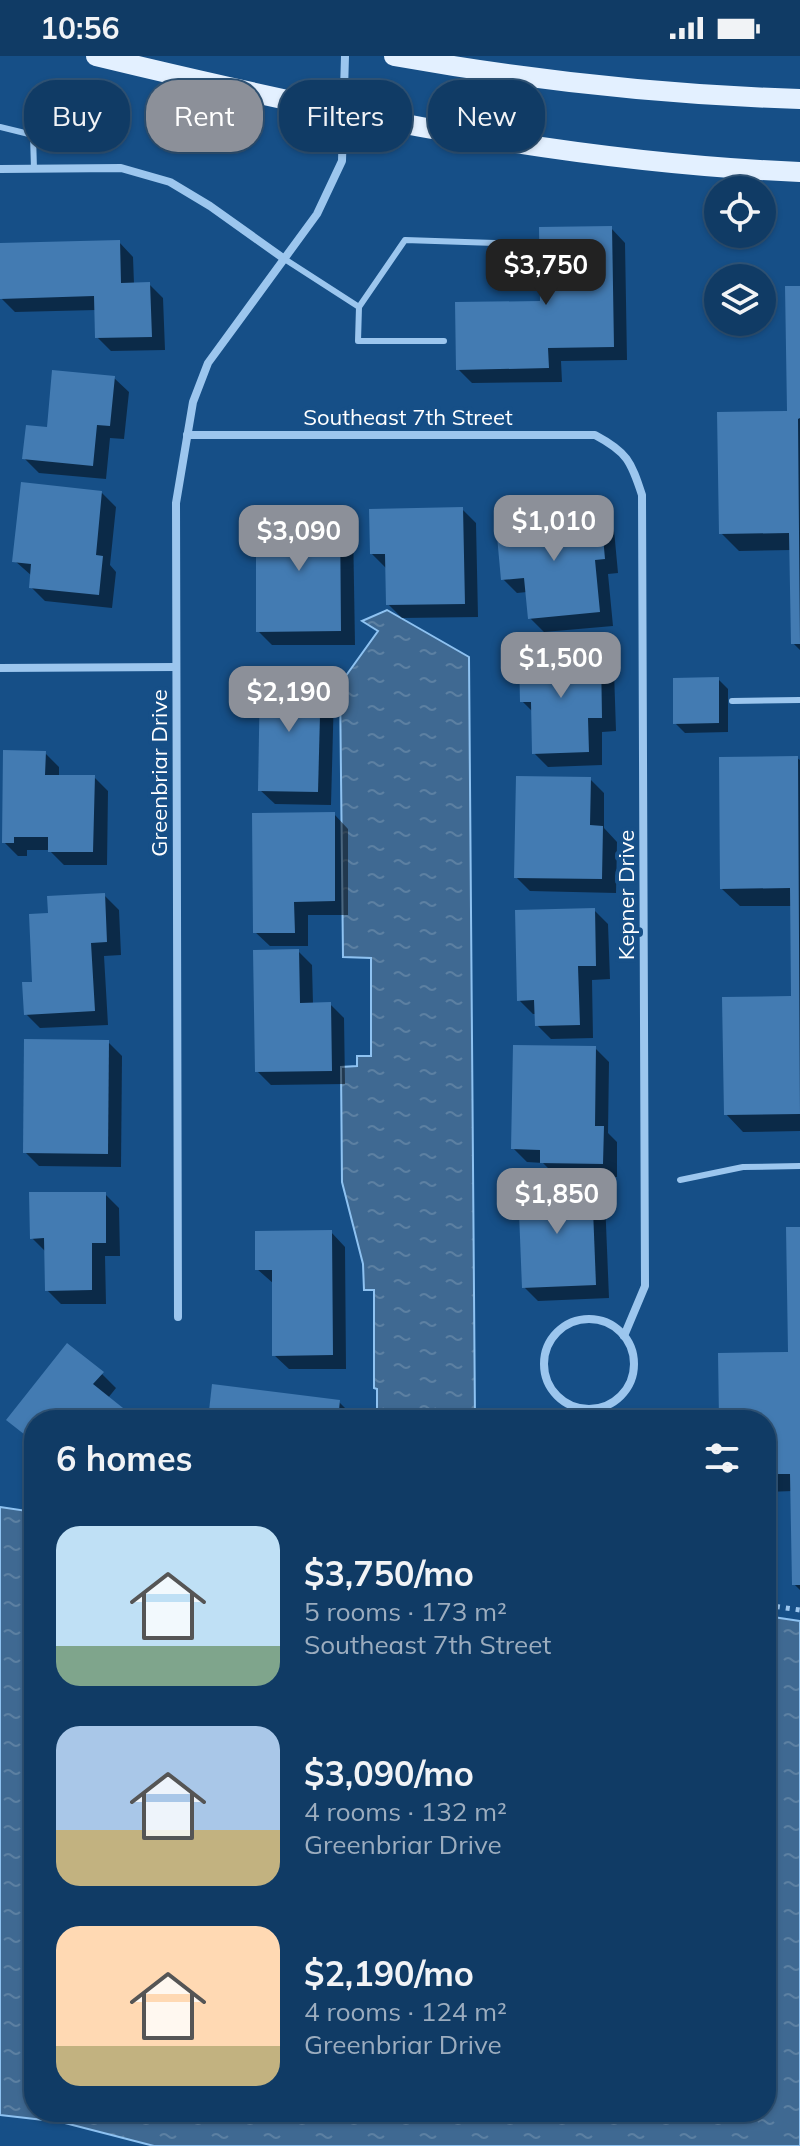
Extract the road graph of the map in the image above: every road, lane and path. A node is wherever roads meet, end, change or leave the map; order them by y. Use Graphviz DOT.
graph roads {
  1 [pos="96,56"];
  2 [pos="345,56"];
  3 [pos="394,56"];
  4 [pos="344,80"];
  5 [pos="279,98"];
  6 [pos="800,99"];
  7 [pos="412,126"];
  8 [pos="0,127"];
  9 [pos="342,152"];
  10 [pos="0,169"];
  11 [pos="34,169"];
  12 [pos="800,172"];
  13 [pos="528,244"];
  14 [pos="283,258"];
  15 [pos="359,307"];
  16 [pos="444,341"];
  17 [pos="187,435"];
  18 [pos="624,453"];
  19 [pos="176,667"];
  20 [pos="0,668"];
  21 [pos="800,700"];
  22 [pos="732,701"];
  23 [pos="800,1166"];
  24 [pos="680,1180"];
  25 [pos="178,1317"];
  26 [pos="624,1336"];
  27 [pos="776,1606"];
  28 [pos="800,1610"];
  1 -- 5 [label="main road"];
  2 -- 4 [label="street, Greenbriar Drive"];
  3 -- 6 [label="main road"];
  7 -- 12 [label="main road"];
  8 -- 11 [label="lane"];
  9 -- 14 [label="street, Greenbriar Drive"];
  10 -- 11 [label="street"];
  11 -- 14 [label="street"];
  13 -- 15 [label="lane"];
  14 -- 15 [label="lane"];
  14 -- 17 [label="street, Greenbriar Drive"];
  15 -- 16 [label="lane"];
  17 -- 18 [label="street, Southeast 7th Street"];
  17 -- 19 [label="street, Greenbriar Drive"];
  18 -- 26 [label="street, Kepner Drive"];
  19 -- 20 [label="street"];
  19 -- 25 [label="street, Greenbriar Drive"];
  21 -- 22 [label="lane"];
  23 -- 24 [label="lane"];
  26 -- 26 [label="street"];
  27 -- 28 [label="path"];
}
